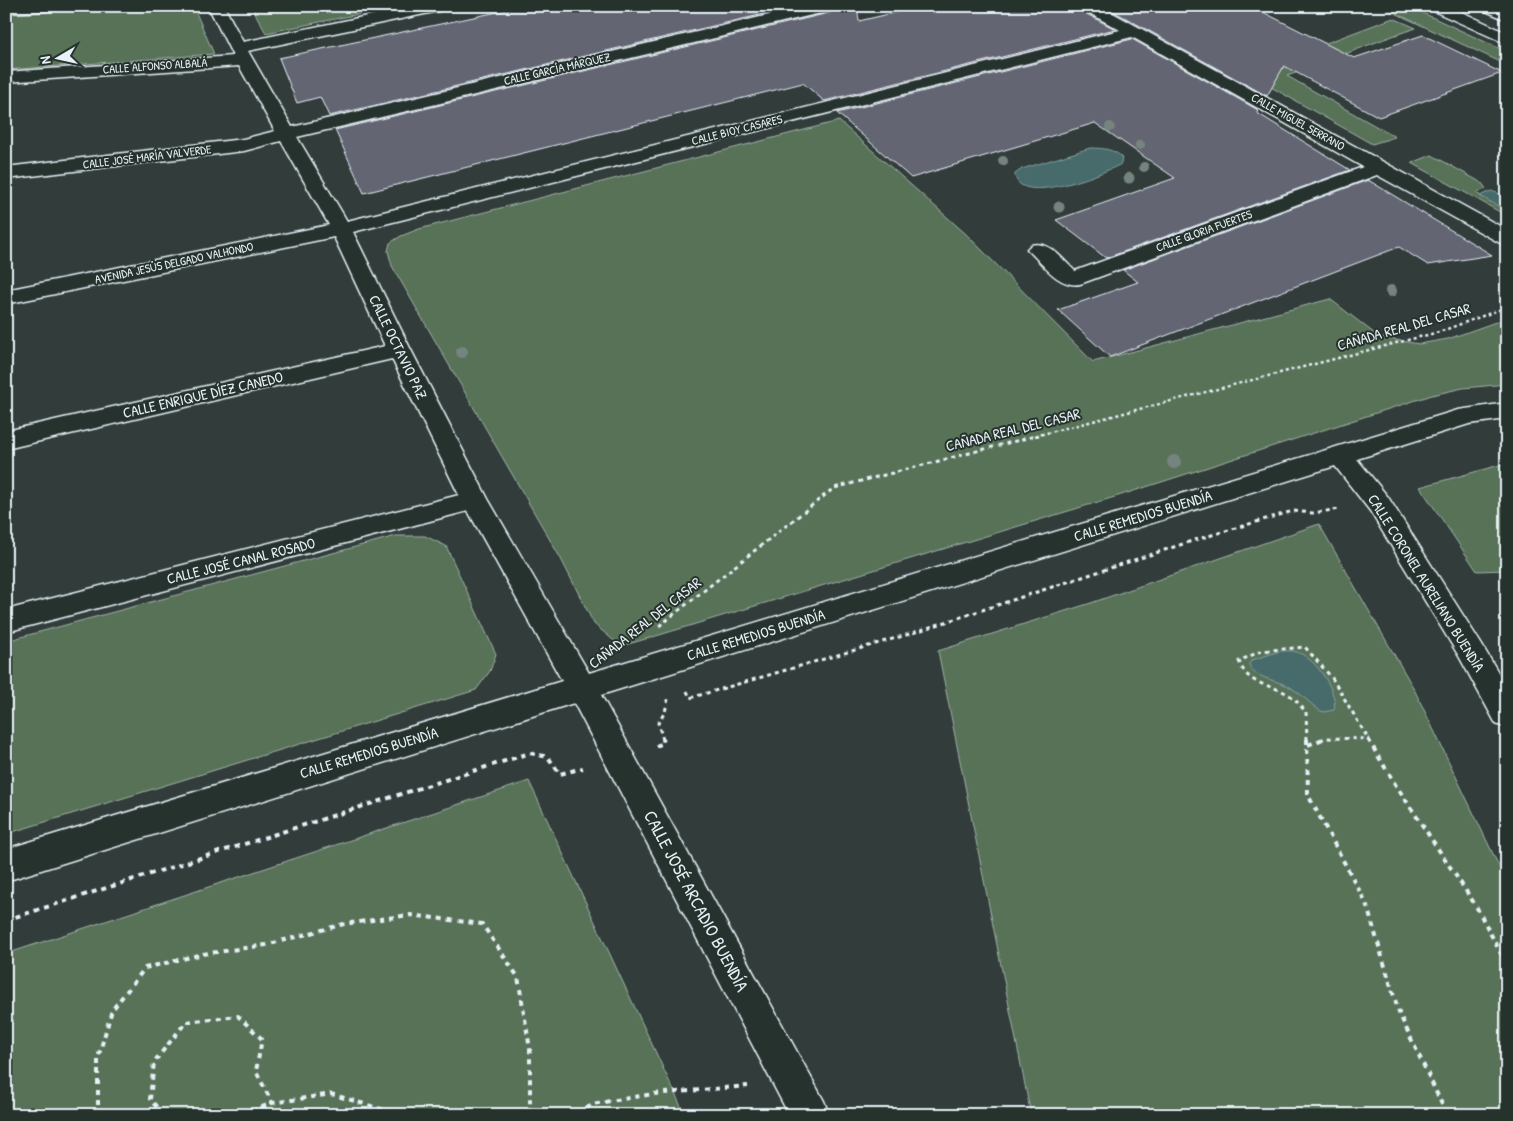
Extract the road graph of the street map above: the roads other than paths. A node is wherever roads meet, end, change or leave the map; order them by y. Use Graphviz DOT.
graph roads {
  1 [pos="46,6"];
  2 [pos="439,6"];
  3 [pos="828,6"];
  4 [pos="1088,6"];
  5 [pos="1435,6"];
  6 [pos="1487,6"];
  7 [pos="6,8"];
  8 [pos="220,8"];
  9 [pos="1507,15"];
  10 [pos="1133,32"];
  11 [pos="1507,39"];
  12 [pos="241,54"];
  13 [pos="6,77"];
  14 [pos="287,135"];
  15 [pos="1380,167"];
  16 [pos="6,173"];
  17 [pos="341,229"];
  18 [pos="1507,240"];
  19 [pos="1038,249"];
  20 [pos="6,297"];
  21 [pos="399,350"];
  22 [pos="1507,411"];
  23 [pos="6,440"];
  24 [pos="1340,455"];
  25 [pos="475,500"];
  26 [pos="6,621"];
  27 [pos="581,687"];
  28 [pos="1507,715"];
  29 [pos="6,865"];
  30 [pos="810,1115"];
  1 -- 7 [label="main road"];
  2 -- 12 [label="main road, CALLE ALFONSO ALBALÁ"];
  3 -- 14 [label="main road, CALLE GARCÍA MÁRQUEZ"];
  4 -- 10 [label="main road, CALLE MIGUEL SERRANO"];
  5 -- 11 [label="main road"];
  6 -- 9 [label="main road"];
  8 -- 12 [label="main road, CALLE OCTAVIO PAZ"];
  10 -- 15 [label="main road, CALLE MIGUEL SERRANO"];
  10 -- 17 [label="main road, CALLE BIOY CASARES"];
  12 -- 13 [label="main road, CALLE ALFONSO ALBALÁ"];
  12 -- 14 [label="main road, CALLE OCTAVIO PAZ"];
  14 -- 16 [label="main road, CALLE JOSÉ MARÍA VALVERDE"];
  14 -- 17 [label="main road, CALLE OCTAVIO PAZ"];
  15 -- 18 [label="main road, CALLE MIGUEL SERRANO"];
  15 -- 19 [label="main road, CALLE GLORIA FUERTES"];
  17 -- 20 [label="main road, AVENIDA JESÚS DELGADO VALHONDO"];
  17 -- 21 [label="main road, CALLE OCTAVIO PAZ"];
  21 -- 23 [label="main road, CALLE ENRIQUE DÍEZ CANEDO"];
  21 -- 25 [label="main road, CALLE OCTAVIO PAZ"];
  22 -- 24 [label="main road, CALLE REMEDIOS BUENDÍA"];
  24 -- 27 [label="main road, CALLE REMEDIOS BUENDÍA"];
  24 -- 28 [label="main road, CALLE CORONEL AURELIANO BUENDÍA"];
  25 -- 26 [label="main road, CALLE JOSÉ CANAL ROSADO"];
  25 -- 27 [label="main road, CALLE OCTAVIO PAZ"];
  27 -- 29 [label="main road, CALLE REMEDIOS BUENDÍA"];
  27 -- 30 [label="main road, CALLE JOSÉ ARCADIO BUENDÍA"];
}
